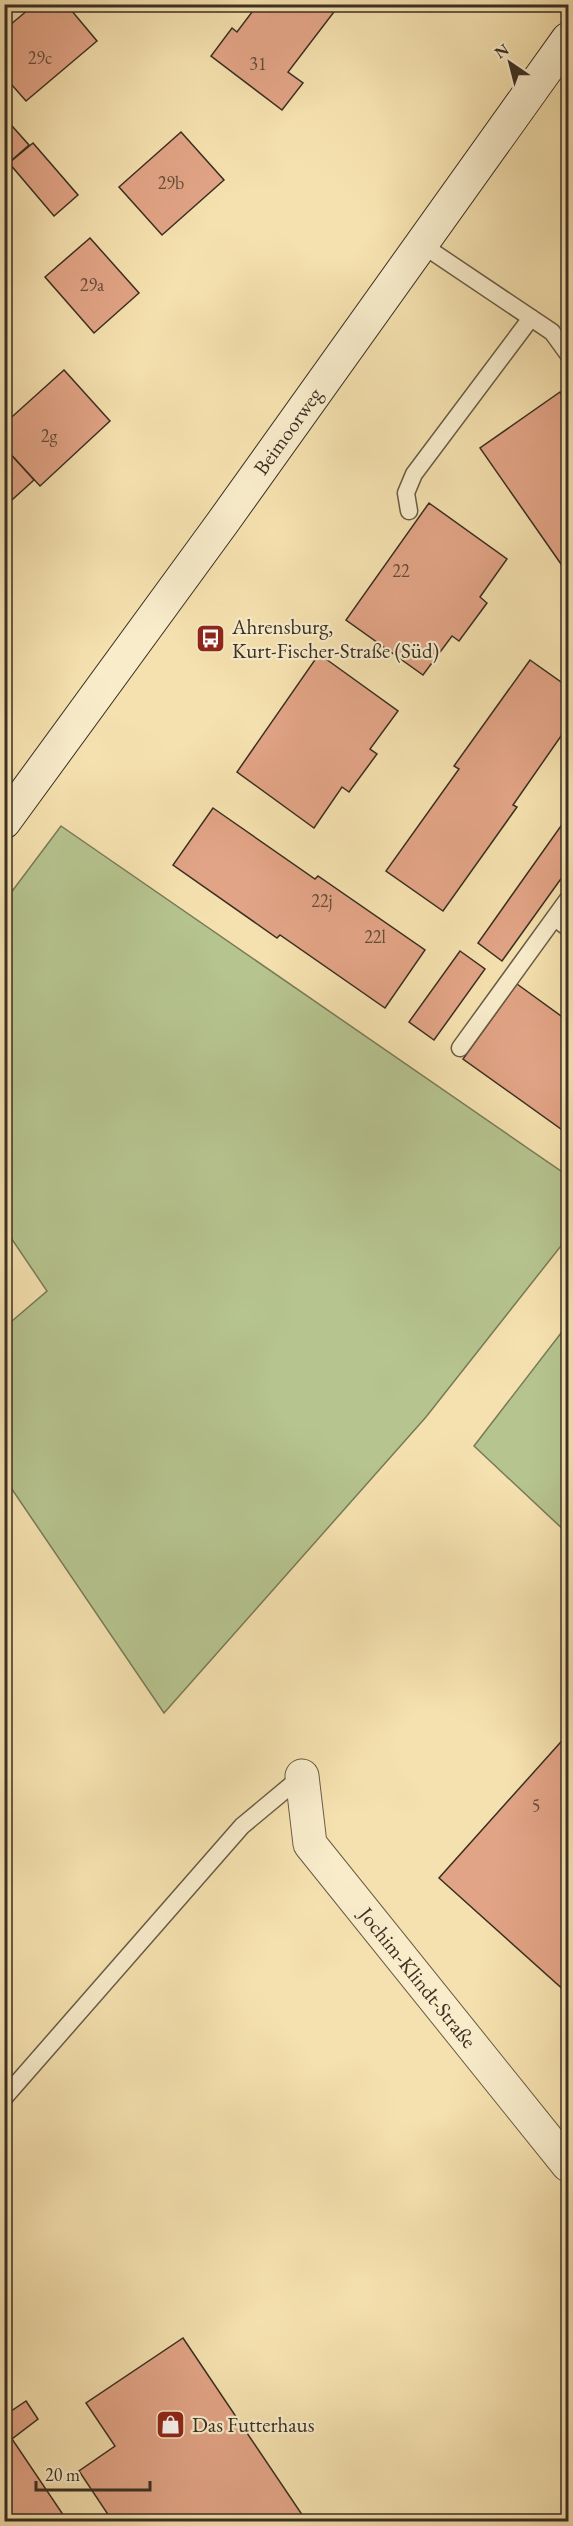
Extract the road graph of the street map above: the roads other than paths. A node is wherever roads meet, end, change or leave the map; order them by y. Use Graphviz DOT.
graph roads {
  1 [pos="568,39"];
  2 [pos="421,244"];
  3 [pos="531,318"];
  4 [pos="568,354"];
  5 [pos="409,510"];
  6 [pos="4,822"];
  7 [pos="568,899"];
  8 [pos="562,923"];
  9 [pos="460,1048"];
  10 [pos="302,1776"];
  11 [pos="4,2098"];
  12 [pos="568,2165"];
  1 -- 2 [label="main road, Beimoorweg"];
  2 -- 3 [label="lane"];
  2 -- 6 [label="main road, Beimoorweg"];
  3 -- 4 [label="lane"];
  3 -- 5 [label="lane"];
  7 -- 8 [label="lane"];
  8 -- 9 [label="lane"];
  10 -- 11 [label="lane"];
  10 -- 12 [label="main road, Jochim-Klindt-Straße"];
}
